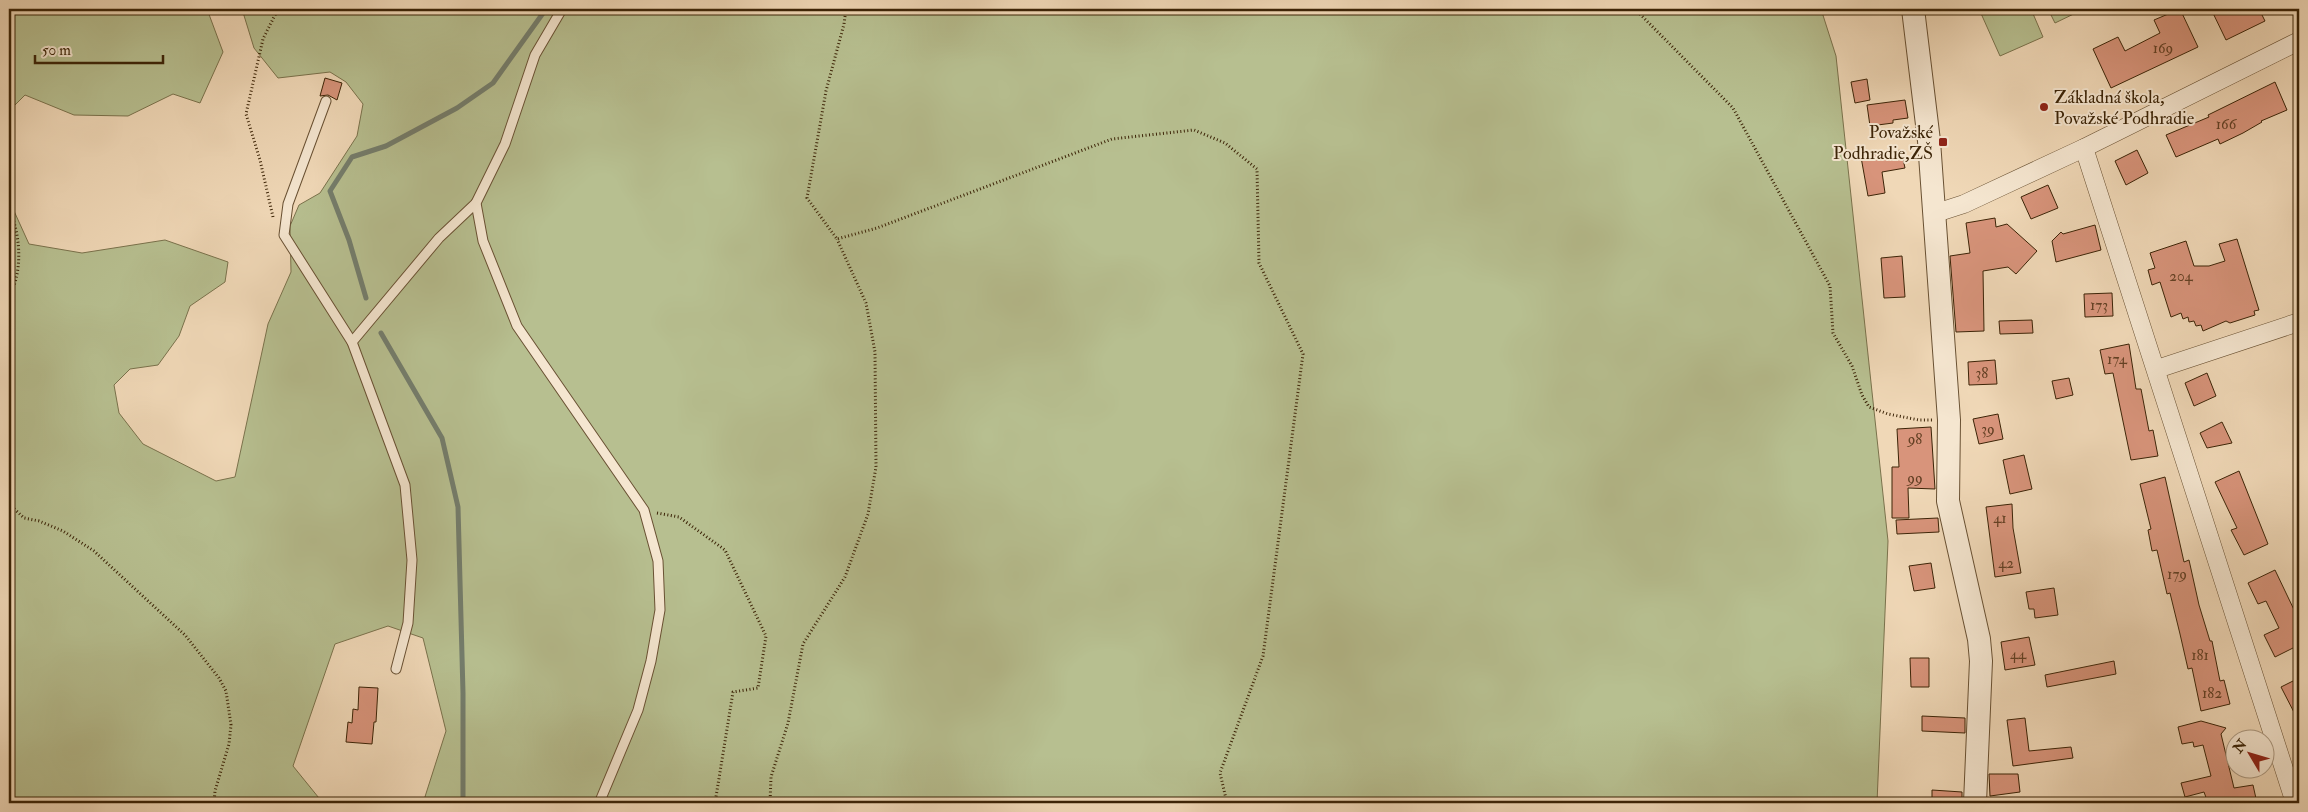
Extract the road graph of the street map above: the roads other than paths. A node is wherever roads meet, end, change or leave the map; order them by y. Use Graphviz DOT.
graph roads {
  1 [pos="562,9"];
  2 [pos="1913,9"];
  3 [pos="2299,41"];
  4 [pos="326,101"];
  5 [pos="2084,148"];
  6 [pos="476,203"];
  7 [pos="1933,214"];
  8 [pos="2299,322"];
  9 [pos="352,342"];
  10 [pos="2157,369"];
  11 [pos="396,669"];
  12 [pos="600,801"];
  13 [pos="1975,803"];
  14 [pos="2295,803"];
  1 -- 6 [label="lane"];
  2 -- 7 [label="street"];
  3 -- 5 [label="street"];
  4 -- 9 [label="lane"];
  5 -- 7 [label="street"];
  5 -- 10 [label="street"];
  6 -- 9 [label="lane"];
  6 -- 12 [label="lane"];
  7 -- 13 [label="street"];
  8 -- 10 [label="street"];
  9 -- 11 [label="lane"];
  10 -- 14 [label="street"];
}
